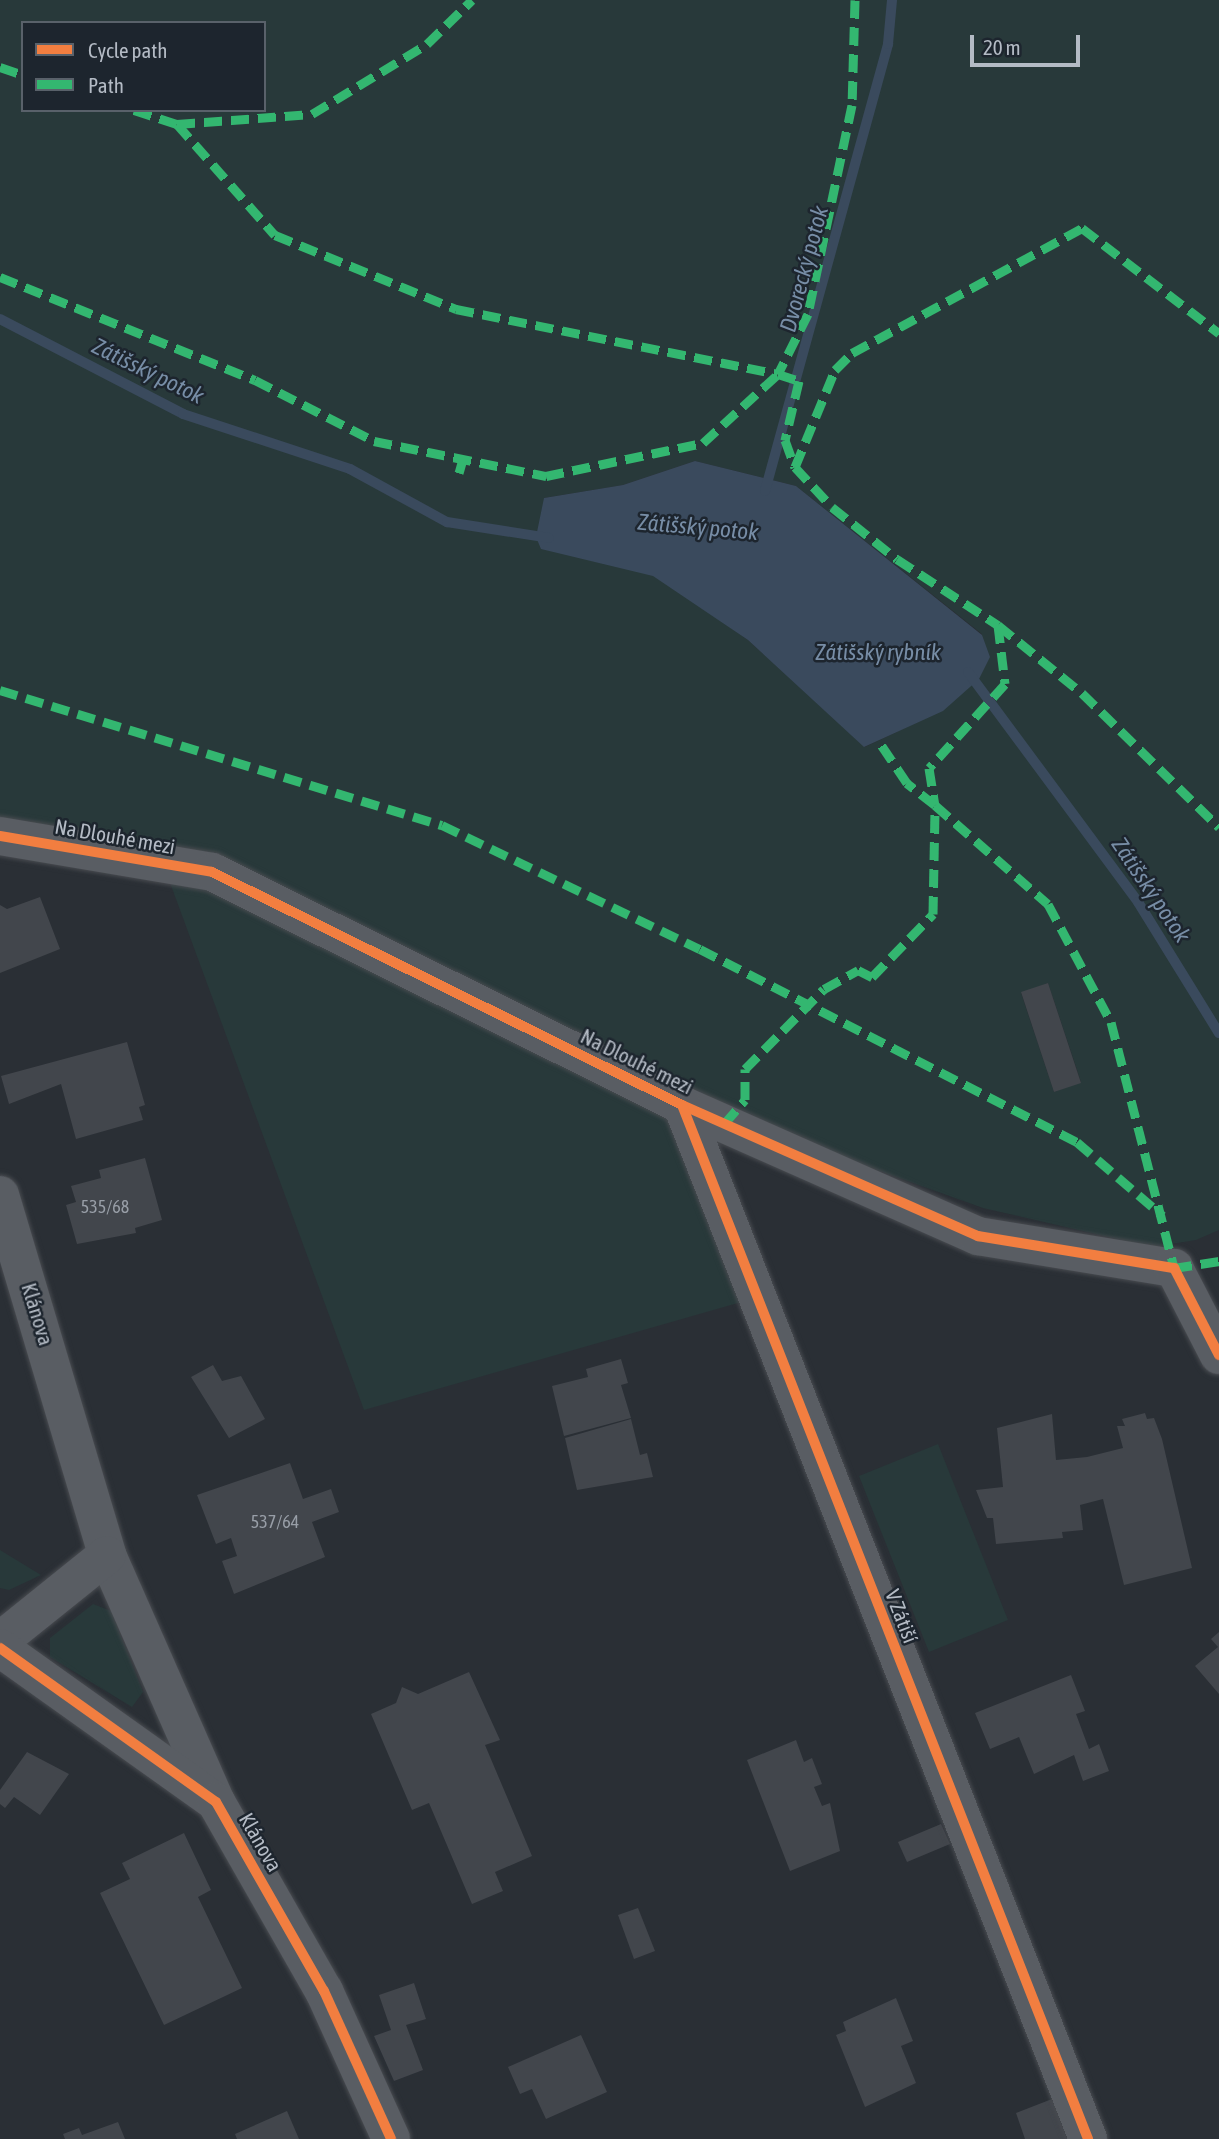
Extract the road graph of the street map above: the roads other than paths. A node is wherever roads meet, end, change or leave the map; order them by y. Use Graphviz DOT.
graph roads {
  1 [pos="0,836"];
  2 [pos="682,1105"];
  3 [pos="0,1195"];
  4 [pos="1219,1355"];
  5 [pos="107,1555"];
  6 [pos="0,1641"];
  7 [pos="0,1648"];
  8 [pos="216,1802"];
  9 [pos="391,2139"];
  10 [pos="1088,2139"];
  1 -- 2 [label="street, Na Dlouhé mezi"];
  2 -- 4 [label="street, Na Dlouhé mezi"];
  2 -- 10 [label="street, V Zátiší"];
  3 -- 5 [label="street, Klánova"];
  5 -- 6 [label="street"];
  5 -- 8 [label="street, Klánova"];
  7 -- 8 [label="street, Klánova"];
  8 -- 9 [label="street, Klánova"];
}
